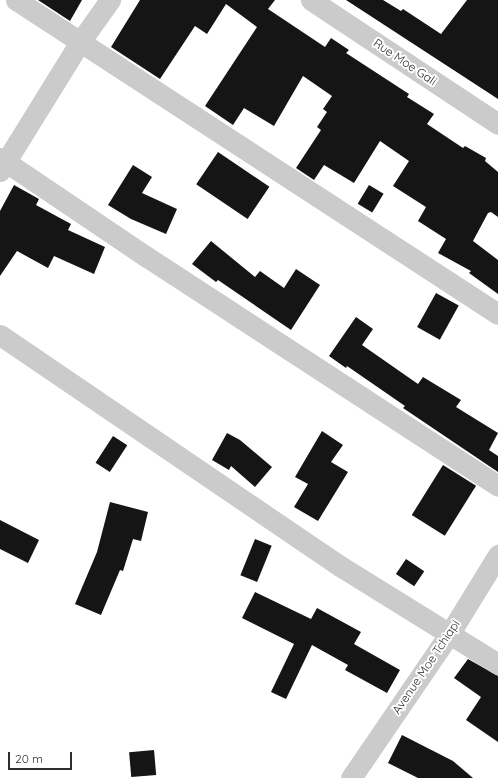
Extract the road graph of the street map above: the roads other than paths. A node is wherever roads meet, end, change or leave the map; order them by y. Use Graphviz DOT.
graph roads {
  1 [pos="16,0"];
  2 [pos="110,0"];
  3 [pos="311,0"];
  4 [pos="80,42"];
  5 [pos="498,124"];
  6 [pos="2,164"];
  7 [pos="498,314"];
  8 [pos="0,335"];
  9 [pos="498,486"];
  10 [pos="498,555"];
  11 [pos="450,632"];
  12 [pos="498,664"];
  13 [pos="356,776"];
  1 -- 4 [label="street"];
  2 -- 4 [label="street"];
  3 -- 5 [label="street, Rue Moe Gali"];
  4 -- 6 [label="street"];
  4 -- 7 [label="street"];
  6 -- 9 [label="street"];
  8 -- 11 [label="street"];
  10 -- 11 [label="street, Avenue Moe Tchiapi"];
  11 -- 12 [label="street"];
  11 -- 13 [label="street, Avenue Moe Tchiapi"];
}
